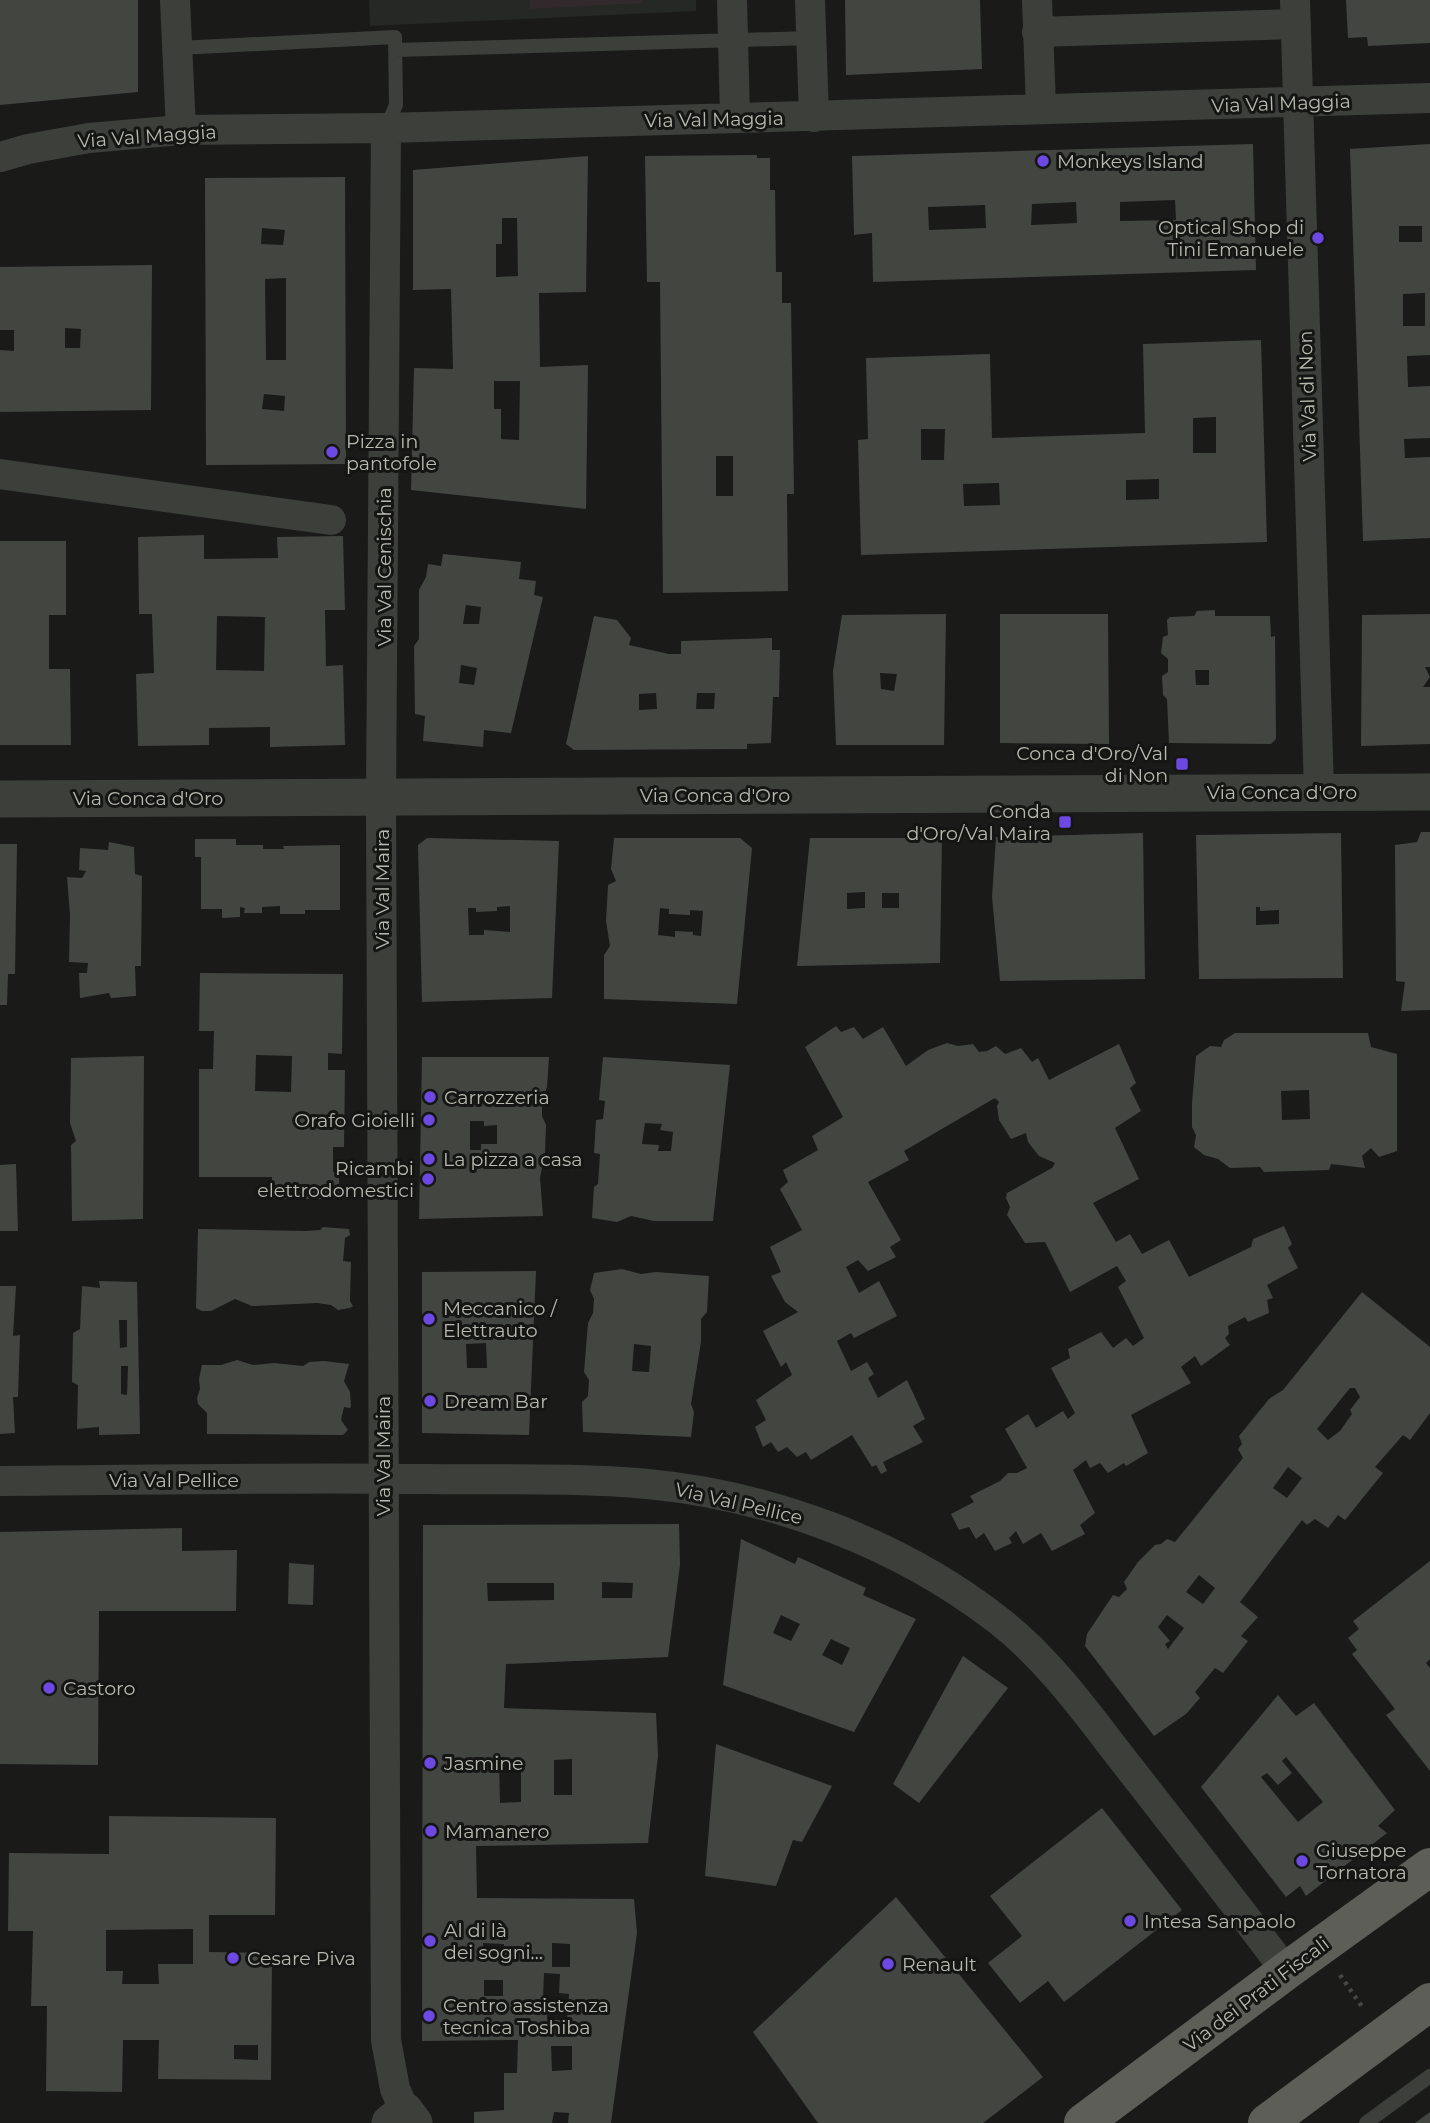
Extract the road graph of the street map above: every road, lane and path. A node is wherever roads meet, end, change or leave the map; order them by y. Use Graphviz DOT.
graph roads {
  1 [pos="175,0"];
  2 [pos="732,0"];
  3 [pos="810,0"];
  4 [pos="1037,0"];
  5 [pos="1296,12"];
  6 [pos="1037,32"];
  7 [pos="811,38"];
  8 [pos="733,41"];
  9 [pos="178,48"];
  10 [pos="396,50"];
  11 [pos="1430,98"];
  12 [pos="1300,103"];
  13 [pos="1041,108"];
  14 [pos="735,117"];
  15 [pos="814,117"];
  16 [pos="386,128"];
  17 [pos="181,130"];
  18 [pos="0,157"];
  19 [pos="0,474"];
  20 [pos="331,520"];
  21 [pos="1319,792"];
  22 [pos="1430,792"];
  23 [pos="381,797"];
  24 [pos="0,799"];
  25 [pos="383,1478"];
  26 [pos="0,1481"];
  27 [pos="1430,1867"];
  28 [pos="1335,1969"];
  29 [pos="1286,1971"];
  30 [pos="1430,2002"];
  31 [pos="1369,2016"];
  32 [pos="1430,2076"];
  33 [pos="403,2119"];
  34 [pos="1083,2123"];
  35 [pos="1267,2123"];
  36 [pos="1366,2123"];
  1 -- 9 [label="street"];
  2 -- 8 [label="street"];
  3 -- 7 [label="street"];
  4 -- 6 [label="street"];
  5 -- 6 [label="street"];
  5 -- 12 [label="street, Via Val di Non"];
  6 -- 13 [label="street"];
  7 -- 8 [label="lane"];
  7 -- 15 [label="street"];
  8 -- 10 [label="lane"];
  8 -- 14 [label="street"];
  9 -- 10 [label="lane"];
  9 -- 17 [label="street"];
  10 -- 16 [label="lane"];
  11 -- 12 [label="street, Via Val Maggia"];
  12 -- 13 [label="street, Via Val Maggia"];
  12 -- 21 [label="street, Via Val di Non"];
  13 -- 15 [label="street, Via Val Maggia"];
  14 -- 15 [label="street, Via Val Maggia"];
  14 -- 16 [label="street, Via Val Maggia"];
  16 -- 17 [label="street, Via Val Maggia"];
  16 -- 23 [label="street, Via Val Cenischia"];
  17 -- 18 [label="street, Via Val Maggia"];
  19 -- 20 [label="street"];
  21 -- 22 [label="street, Via Conca d'Oro"];
  21 -- 23 [label="street, Via Conca d'Oro"];
  23 -- 24 [label="street, Via Conca d'Oro"];
  23 -- 25 [label="street, Via Val Maira"];
  25 -- 26 [label="street, Via Val Pellice"];
  25 -- 29 [label="street, Via Val Pellice"];
  25 -- 33 [label="street, Via Val Maira"];
  27 -- 29 [label="main road, Via dei Prati Fiscali"];
  28 -- 31 [label="path"];
  29 -- 34 [label="main road, Via dei Prati Fiscali"];
  30 -- 35 [label="main road"];
  32 -- 36 [label="lane"];
}
